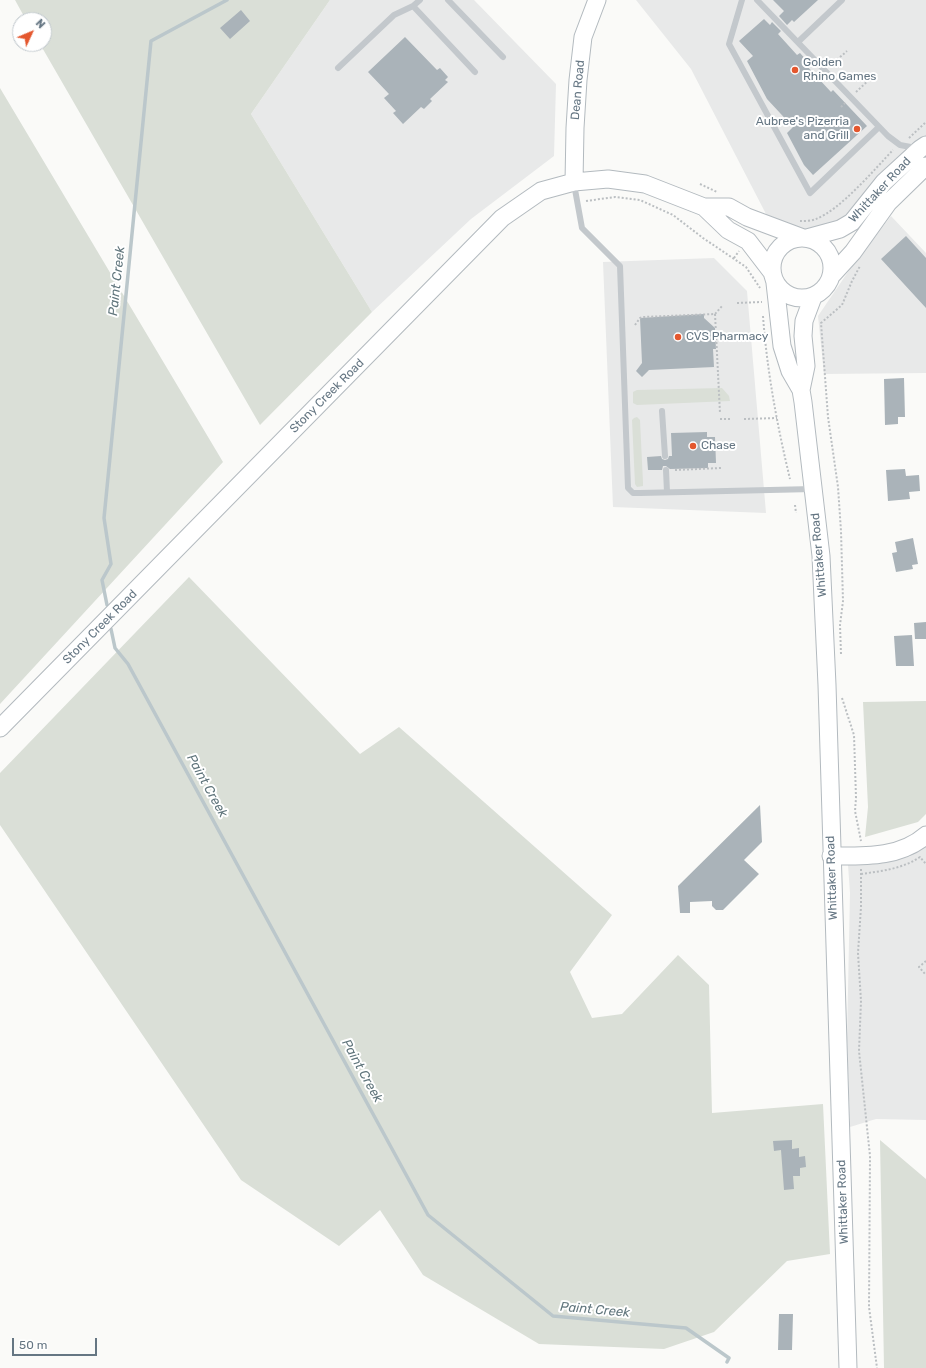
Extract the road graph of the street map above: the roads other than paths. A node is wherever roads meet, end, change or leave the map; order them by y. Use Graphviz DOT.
graph roads {
  1 [pos="420,0"];
  2 [pos="448,0"];
  3 [pos="597,0"];
  4 [pos="742,0"];
  5 [pos="757,0"];
  6 [pos="842,0"];
  7 [pos="413,6"];
  8 [pos="798,42"];
  9 [pos="503,57"];
  10 [pos="338,68"];
  11 [pos="475,72"];
  12 [pos="879,127"];
  13 [pos="923,147"];
  14 [pos="926,166"];
  15 [pos="574,182"];
  16 [pos="704,207"];
  17 [pos="805,238"];
  18 [pos="832,275"];
  19 [pos="773,277"];
  20 [pos="813,296"];
  21 [pos="801,390"];
  22 [pos="662,412"];
  23 [pos="665,456"];
  24 [pos="666,470"];
  25 [pos="814,489"];
  26 [pos="667,492"];
  27 [pos="0,728"];
  28 [pos="926,835"];
  29 [pos="831,856"];
  30 [pos="848,1368"];
  1 -- 7 [label="lane"];
  2 -- 9 [label="lane"];
  3 -- 15 [label="main road, Dean Road"];
  4 -- 12 [label="lane"];
  5 -- 8 [label="lane"];
  6 -- 8 [label="lane"];
  7 -- 10 [label="lane"];
  7 -- 11 [label="lane"];
  8 -- 12 [label="lane"];
  12 -- 13 [label="lane"];
  13 -- 17 [label="main road, Whittaker Road"];
  14 -- 18 [label="main road, Whittaker Road"];
  15 -- 16 [label="main road, Stony Creek Road"];
  15 -- 26 [label="lane"];
  15 -- 27 [label="main road, Stony Creek Road"];
  16 -- 17 [label="main road, Stony Creek Road"];
  16 -- 19 [label="main road, Stony Creek Road"];
  17 -- 18 [label="main road"];
  17 -- 19 [label="main road"];
  18 -- 20 [label="main road"];
  19 -- 20 [label="main road"];
  19 -- 21 [label="main road, Whittaker Road"];
  20 -- 21 [label="main road, Whittaker Road"];
  21 -- 25 [label="main road, Whittaker Road"];
  22 -- 23 [label="lane"];
  24 -- 26 [label="lane"];
  25 -- 26 [label="lane"];
  25 -- 29 [label="main road, Whittaker Road"];
  28 -- 29 [label="main road"];
  29 -- 30 [label="main road, Whittaker Road"];
}
